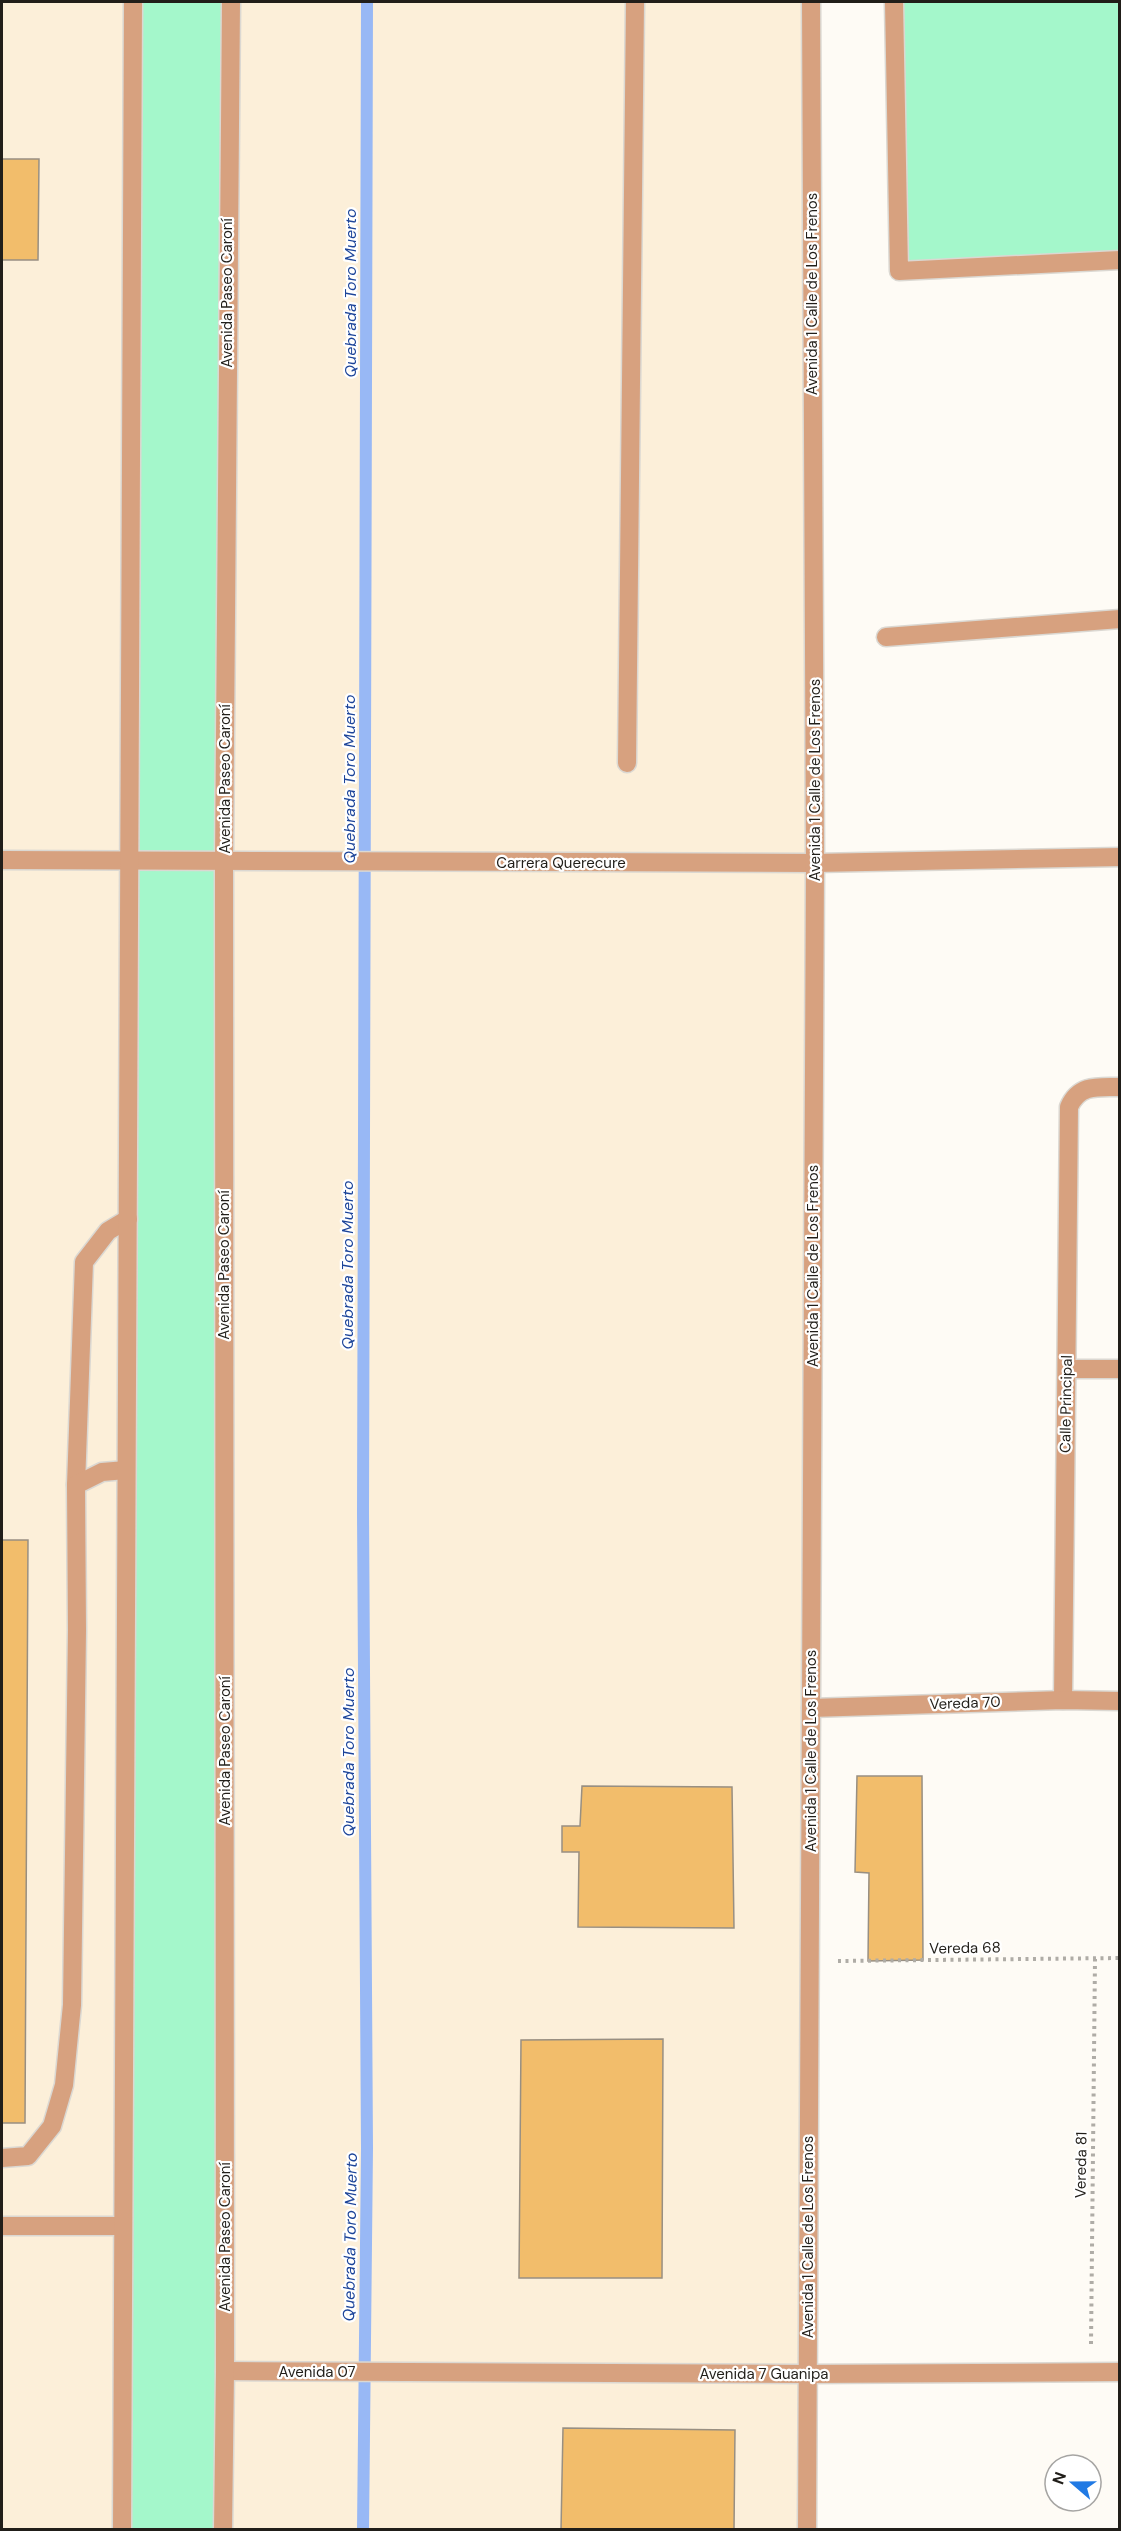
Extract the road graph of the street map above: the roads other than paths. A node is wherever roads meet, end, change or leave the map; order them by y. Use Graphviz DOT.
graph roads {
  1 [pos="133,2"];
  2 [pos="231,2"];
  3 [pos="635,2"];
  4 [pos="811,2"];
  5 [pos="894,2"];
  6 [pos="1119,260"];
  7 [pos="1119,619"];
  8 [pos="886,637"];
  9 [pos="627,763"];
  10 [pos="1119,857"];
  11 [pos="2,860"];
  12 [pos="130,861"];
  13 [pos="224,861"];
  14 [pos="815,863"];
  15 [pos="1119,1087"];
  16 [pos="128,1219"];
  17 [pos="1067,1369"];
  18 [pos="1119,1369"];
  19 [pos="126,1470"];
  20 [pos="76,1485"];
  21 [pos="1063,1700"];
  22 [pos="1119,1701"];
  23 [pos="811,1708"];
  24 [pos="2,2158"];
  25 [pos="2,2226"];
  26 [pos="121,2226"];
  27 [pos="225,2371"];
  28 [pos="409,2372"];
  29 [pos="1119,2372"];
  30 [pos="807,2374"];
  31 [pos="122,2529"];
  32 [pos="223,2529"];
  33 [pos="807,2529"];
  1 -- 12 [label="street"];
  2 -- 13 [label="street, Avenida Paseo Caroní"];
  3 -- 9 [label="street"];
  4 -- 14 [label="street, Avenida 1 Calle de Los Frenos"];
  5 -- 6 [label="street"];
  7 -- 8 [label="street"];
  10 -- 14 [label="street, Carrera Querecure"];
  11 -- 12 [label="street, Carrera Querecure"];
  12 -- 13 [label="street, Carrera Querecure"];
  12 -- 16 [label="street"];
  13 -- 14 [label="street, Carrera Querecure"];
  13 -- 27 [label="street, Avenida Paseo Caroní"];
  14 -- 23 [label="street, Avenida 1 Calle de Los Frenos"];
  15 -- 17 [label="street, Calle Principal"];
  16 -- 19 [label="street"];
  16 -- 20 [label="street"];
  17 -- 18 [label="street"];
  17 -- 21 [label="street, Calle Principal"];
  19 -- 20 [label="street"];
  19 -- 26 [label="street"];
  20 -- 24 [label="street"];
  21 -- 22 [label="street, Vereda 70"];
  21 -- 23 [label="street, Vereda 70"];
  23 -- 30 [label="street, Avenida 1 Calle de Los Frenos"];
  25 -- 26 [label="street"];
  26 -- 31 [label="street"];
  27 -- 28 [label="street, Avenida 07"];
  27 -- 32 [label="street, Avenida Paseo Caroní"];
  28 -- 30 [label="street, Avenida 7 Guanipa"];
  29 -- 30 [label="street, Avenida 7 Guanipa"];
  30 -- 33 [label="street, Avenida 1 Calle de Los Frenos"];
}
